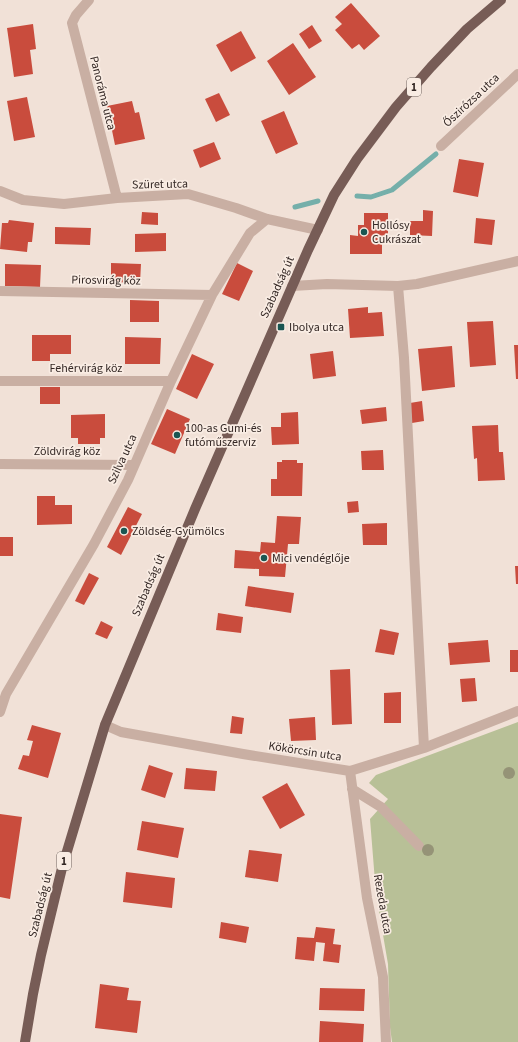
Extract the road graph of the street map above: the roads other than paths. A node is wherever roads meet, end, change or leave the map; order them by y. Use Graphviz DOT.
graph roads {
  1 [pos="89,0"];
  2 [pos="501,0"];
  3 [pos="518,74"];
  4 [pos="442,146"];
  5 [pos="0,191"];
  6 [pos="117,198"];
  7 [pos="267,219"];
  8 [pos="318,230"];
  9 [pos="518,261"];
  10 [pos="292,286"];
  11 [pos="398,286"];
  12 [pos="0,291"];
  13 [pos="212,295"];
  14 [pos="0,381"];
  15 [pos="171,381"];
  16 [pos="0,464"];
  17 [pos="134,465"];
  18 [pos="518,711"];
  19 [pos="0,712"];
  20 [pos="105,725"];
  21 [pos="424,748"];
  22 [pos="350,771"];
  23 [pos="352,789"];
  24 [pos="419,846"];
  25 [pos="25,1042"];
  26 [pos="386,1042"];
  1 -- 6 [label="street, Panoráma utca"];
  2 -- 8 [label="main road, Szabadság út / 1"];
  3 -- 4 [label="street, Őszirózsa utca"];
  5 -- 6 [label="street, Szüret utca"];
  6 -- 7 [label="street, Szüret utca"];
  7 -- 8 [label="street, Szüret utca"];
  7 -- 13 [label="street, Szilva utca"];
  8 -- 10 [label="main road, Szabadság út / 1"];
  9 -- 11 [label="street"];
  10 -- 11 [label="street"];
  10 -- 20 [label="main road, Szabadság út / 1"];
  11 -- 21 [label="street"];
  12 -- 13 [label="street, Pirosvirág köz"];
  13 -- 15 [label="street, Szilva utca"];
  14 -- 15 [label="street, Fehérvirág köz"];
  15 -- 17 [label="street, Szilva utca"];
  16 -- 17 [label="street, Zöldvirág köz"];
  17 -- 19 [label="street, Szilva utca"];
  18 -- 21 [label="street, Kökörcsin utca"];
  20 -- 22 [label="street, Kökörcsin utca"];
  20 -- 25 [label="main road, Szabadság út / 1"];
  21 -- 22 [label="street, Kökörcsin utca"];
  22 -- 23 [label="street, Rezeda utca"];
  23 -- 24 [label="street"];
  23 -- 26 [label="street, Rezeda utca"];
}
